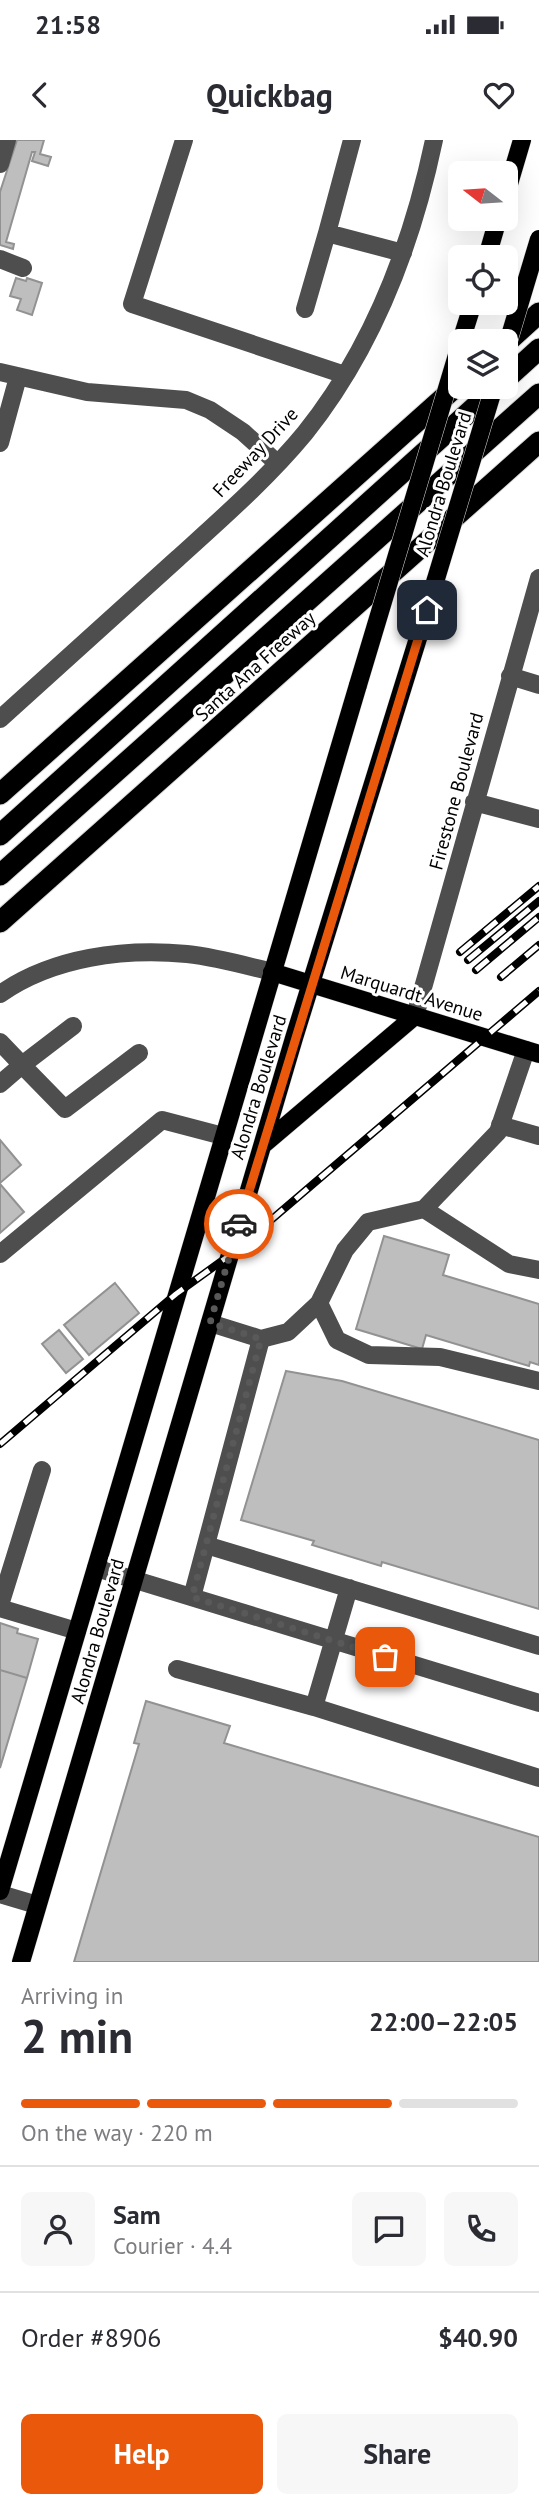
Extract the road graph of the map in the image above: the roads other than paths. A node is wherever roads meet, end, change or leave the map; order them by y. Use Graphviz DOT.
graph roads {
  1 [pos="7,140"];
  2 [pos="184,140"];
  3 [pos="352,140"];
  4 [pos="434,140"];
  5 [pos="522,140"];
  6 [pos="516,161"];
  7 [pos="0,164"];
  8 [pos="327,233"];
  9 [pos="539,239"];
  10 [pos="403,253"];
  11 [pos="0,259"];
  12 [pos="23,268"];
  13 [pos="305,309"];
  14 [pos="539,313"];
  15 [pos="512,329"];
  16 [pos="518,332"];
  17 [pos="539,349"];
  18 [pos="518,368"];
  19 [pos="0,372"];
  20 [pos="345,374"];
  21 [pos="18,377"];
  22 [pos="448,386"];
  23 [pos="448,394"];
  24 [pos="539,394"];
  25 [pos="483,399"];
  26 [pos="492,399"];
  27 [pos="539,442"];
  28 [pos="0,443"];
  29 [pos="278,463"];
  30 [pos="539,578"];
  31 [pos="510,676"];
  32 [pos="539,685"];
  33 [pos="0,719"];
  34 [pos="0,794"];
  35 [pos="474,802"];
  36 [pos="539,819"];
  37 [pos="0,835"];
  38 [pos="0,874"];
  39 [pos="0,922"];
  40 [pos="272,972"];
  41 [pos="312,984"];
  42 [pos="0,994"];
  43 [pos="415,1016"];
  44 [pos="73,1026"];
  45 [pos="0,1042"];
  46 [pos="533,1052"];
  47 [pos="139,1053"];
  48 [pos="22,1065"];
  49 [pos="0,1084"];
  50 [pos="500,1125"];
  51 [pos="223,1136"];
  52 [pos="539,1136"];
  53 [pos="263,1145"];
  54 [pos="424,1209"];
  55 [pos="0,1254"];
  56 [pos="539,1270"];
  57 [pos="319,1303"];
  58 [pos="210,1323"];
  59 [pos="261,1339"];
  60 [pos="539,1381"];
  61 [pos="42,1470"];
  62 [pos="206,1545"];
  63 [pos="96,1568"];
  64 [pos="134,1580"];
  65 [pos="349,1588"];
  66 [pos="192,1597"];
  67 [pos="0,1607"];
  68 [pos="77,1631"];
  69 [pos="334,1641"];
  70 [pos="539,1646"];
  71 [pos="177,1669"];
  72 [pos="539,1703"];
  73 [pos="314,1707"];
  74 [pos="539,1778"];
  75 [pos="0,1892"];
  76 [pos="37,1905"];
  77 [pos="21,1962"];
  1 -- 7 [label="street"];
  2 -- 20 [label="street"];
  3 -- 8 [label="street"];
  4 -- 10 [label="street, Freeway Drive"];
  5 -- 6 [label="main road"];
  8 -- 10 [label="street"];
  8 -- 13 [label="street"];
  9 -- 15 [label="main road, bridge"];
  10 -- 20 [label="street, Freeway Drive"];
  11 -- 12 [label="street"];
  14 -- 16 [label="highway"];
  17 -- 18 [label="highway"];
  19 -- 21 [label="street"];
  20 -- 29 [label="street, Freeway Drive"];
  21 -- 28 [label="street"];
  21 -- 29 [label="street"];
  22 -- 40 [label="main road, Alondra Boulevard, bridge"];
  23 -- 34 [label="highway"];
  24 -- 38 [label="highway"];
  25 -- 37 [label="highway"];
  26 -- 41 [label="main road, Alondra Boulevard, bridge"];
  27 -- 39 [label="highway, Santa Ana Freeway"];
  29 -- 33 [label="street, Freeway Drive"];
  30 -- 31 [label="street, Firestone Boulevard"];
  31 -- 32 [label="street"];
  31 -- 35 [label="street, Firestone Boulevard"];
  35 -- 36 [label="street"];
  35 -- 43 [label="street, Firestone Boulevard"];
  40 -- 41 [label="main road, Marquardt Avenue"];
  40 -- 42 [label="street"];
  40 -- 51 [label="main road, Alondra Boulevard"];
  41 -- 43 [label="main road, Marquardt Avenue"];
  41 -- 53 [label="main road, Alondra Boulevard"];
  43 -- 46 [label="main road, Marquardt Avenue"];
  43 -- 53 [label="main road"];
  44 -- 48 [label="street"];
  45 -- 48 [label="street"];
  46 -- 50 [label="street"];
  47 -- 48 [label="street"];
  48 -- 49 [label="street"];
  50 -- 52 [label="street"];
  50 -- 54 [label="street"];
  51 -- 55 [label="street"];
  51 -- 63 [label="main road, Alondra Boulevard"];
  53 -- 58 [label="main road, Alondra Boulevard"];
  54 -- 56 [label="street"];
  54 -- 57 [label="street"];
  57 -- 59 [label="street"];
  57 -- 60 [label="street"];
  58 -- 59 [label="street"];
  58 -- 64 [label="main road, Alondra Boulevard"];
  59 -- 62 [label="street"];
  61 -- 67 [label="street"];
  62 -- 65 [label="street"];
  62 -- 66 [label="street"];
  63 -- 64 [label="street"];
  63 -- 68 [label="main road, Alondra Boulevard"];
  64 -- 66 [label="street"];
  64 -- 76 [label="main road, Alondra Boulevard"];
  65 -- 69 [label="street"];
  65 -- 70 [label="street"];
  66 -- 69 [label="street"];
  67 -- 68 [label="street"];
  68 -- 75 [label="main road, Alondra Boulevard"];
  69 -- 72 [label="street"];
  69 -- 73 [label="street"];
  71 -- 73 [label="street"];
  73 -- 74 [label="street"];
  75 -- 76 [label="street"];
  76 -- 77 [label="main road, Alondra Boulevard"];
}
